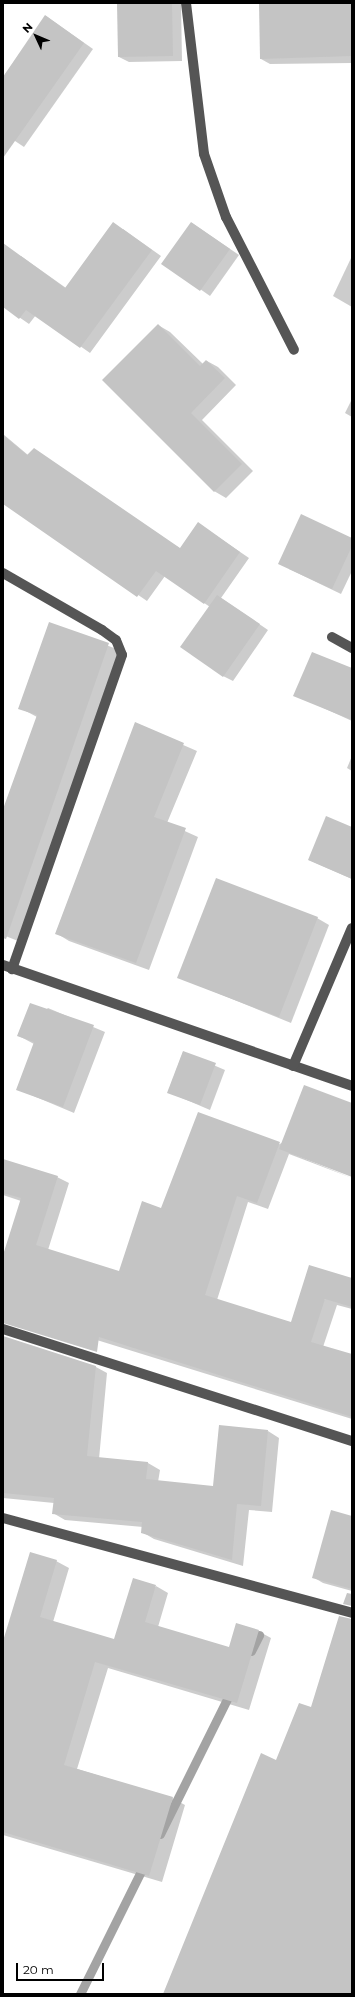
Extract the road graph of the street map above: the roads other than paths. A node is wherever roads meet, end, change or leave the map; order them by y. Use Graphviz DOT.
graph roads {
  1 [pos="186,3"];
  2 [pos="294,350"];
  3 [pos="3,573"];
  4 [pos="332,637"];
  5 [pos="352,648"];
  6 [pos="352,928"];
  7 [pos="8,967"];
  8 [pos="293,1066"];
  9 [pos="352,1086"];
  10 [pos="3,1330"];
  11 [pos="352,1441"];
  12 [pos="3,1518"];
  13 [pos="352,1613"];
  1 -- 2 [label="street"];
  3 -- 7 [label="street"];
  4 -- 5 [label="street"];
  6 -- 8 [label="street"];
  7 -- 8 [label="street"];
  8 -- 9 [label="street"];
  10 -- 11 [label="street"];
  12 -- 13 [label="street"];
}
